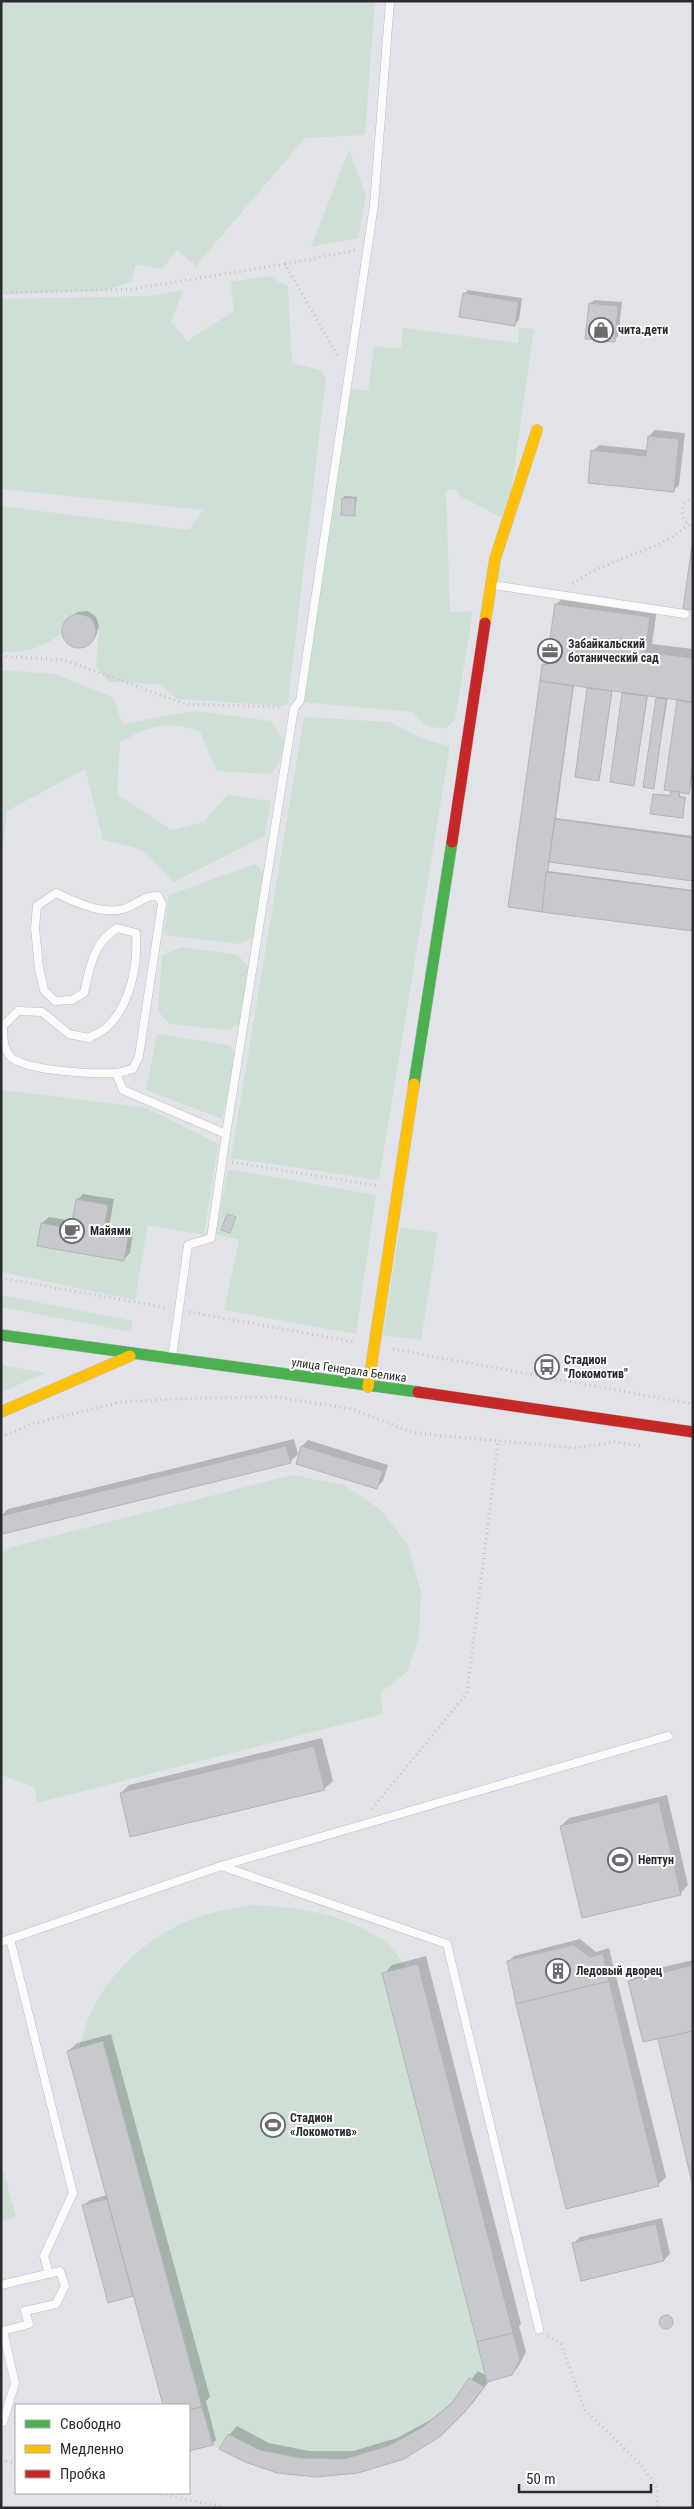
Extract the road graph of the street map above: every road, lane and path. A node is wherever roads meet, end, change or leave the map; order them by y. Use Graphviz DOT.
graph roads {
  1 [pos="390,1"];
  2 [pos="368,248"];
  3 [pos="285,264"];
  4 [pos="1,292"];
  5 [pos="338,368"];
  6 [pos="537,430"];
  7 [pos="693,498"];
  8 [pos="688,524"];
  9 [pos="693,527"];
  10 [pos="491,585"];
  11 [pos="559,595"];
  12 [pos="685,614"];
  13 [pos="1,656"];
  14 [pos="294,708"];
  15 [pos="116,1073"];
  16 [pos="226,1134"];
  17 [pos="222,1160"];
  18 [pos="399,1189"];
  19 [pos="1,1278"];
  20 [pos="179,1310"];
  21 [pos="1,1335"];
  22 [pos="374,1346"];
  23 [pos="130,1356"];
  24 [pos="172,1360"];
  25 [pos="368,1387"];
  26 [pos="693,1404"];
  27 [pos="1,1412"];
  28 [pos="693,1432"];
  29 [pos="1,1438"];
  30 [pos="498,1442"];
  31 [pos="644,1446"];
  32 [pos="668,1736"];
  33 [pos="358,1826"];
  34 [pos="222,1866"];
  35 [pos="10,1939"];
  36 [pos="1,1942"];
  37 [pos="49,2274"];
  38 [pos="1,2285"];
  39 [pos="539,2329"];
  40 [pos="1,2421"];
  41 [pos="1,2460"];
  42 [pos="15,2464"];
  43 [pos="161,2494"];
  44 [pos="228,2508"];
  45 [pos="656,2508"];
  46 [pos="683,2508"];
  1 -- 2 [label="lane"];
  2 -- 3 [label="path"];
  2 -- 14 [label="lane"];
  3 -- 4 [label="path"];
  3 -- 5 [label="path"];
  6 -- 10 [label="street"];
  7 -- 8 [label="path"];
  8 -- 9 [label="path"];
  8 -- 11 [label="path"];
  10 -- 11 [label="lane"];
  10 -- 18 [label="street"];
  11 -- 12 [label="lane"];
  13 -- 14 [label="path"];
  14 -- 16 [label="lane"];
  15 -- 15 [label="lane"];
  15 -- 16 [label="lane"];
  16 -- 17 [label="lane"];
  17 -- 18 [label="path"];
  17 -- 20 [label="lane"];
  18 -- 22 [label="street"];
  19 -- 20 [label="path"];
  20 -- 22 [label="path"];
  20 -- 24 [label="lane"];
  21 -- 23 [label="street, улица Генерала Белика"];
  22 -- 25 [label="street"];
  22 -- 26 [label="path"];
  23 -- 24 [label="street, улица Генерала Белика"];
  23 -- 27 [label="street"];
  24 -- 25 [label="street, улица Генерала Белика"];
  25 -- 28 [label="street, улица Генерала Белика"];
  29 -- 30 [label="path"];
  30 -- 31 [label="path"];
  30 -- 33 [label="path"];
  32 -- 33 [label="lane"];
  33 -- 34 [label="lane"];
  34 -- 35 [label="lane"];
  34 -- 39 [label="lane"];
  35 -- 36 [label="lane"];
  35 -- 37 [label="lane"];
  37 -- 38 [label="lane"];
  37 -- 40 [label="lane"];
  39 -- 45 [label="path"];
  41 -- 42 [label="path"];
  43 -- 44 [label="path"];
  45 -- 46 [label="path"];
}
